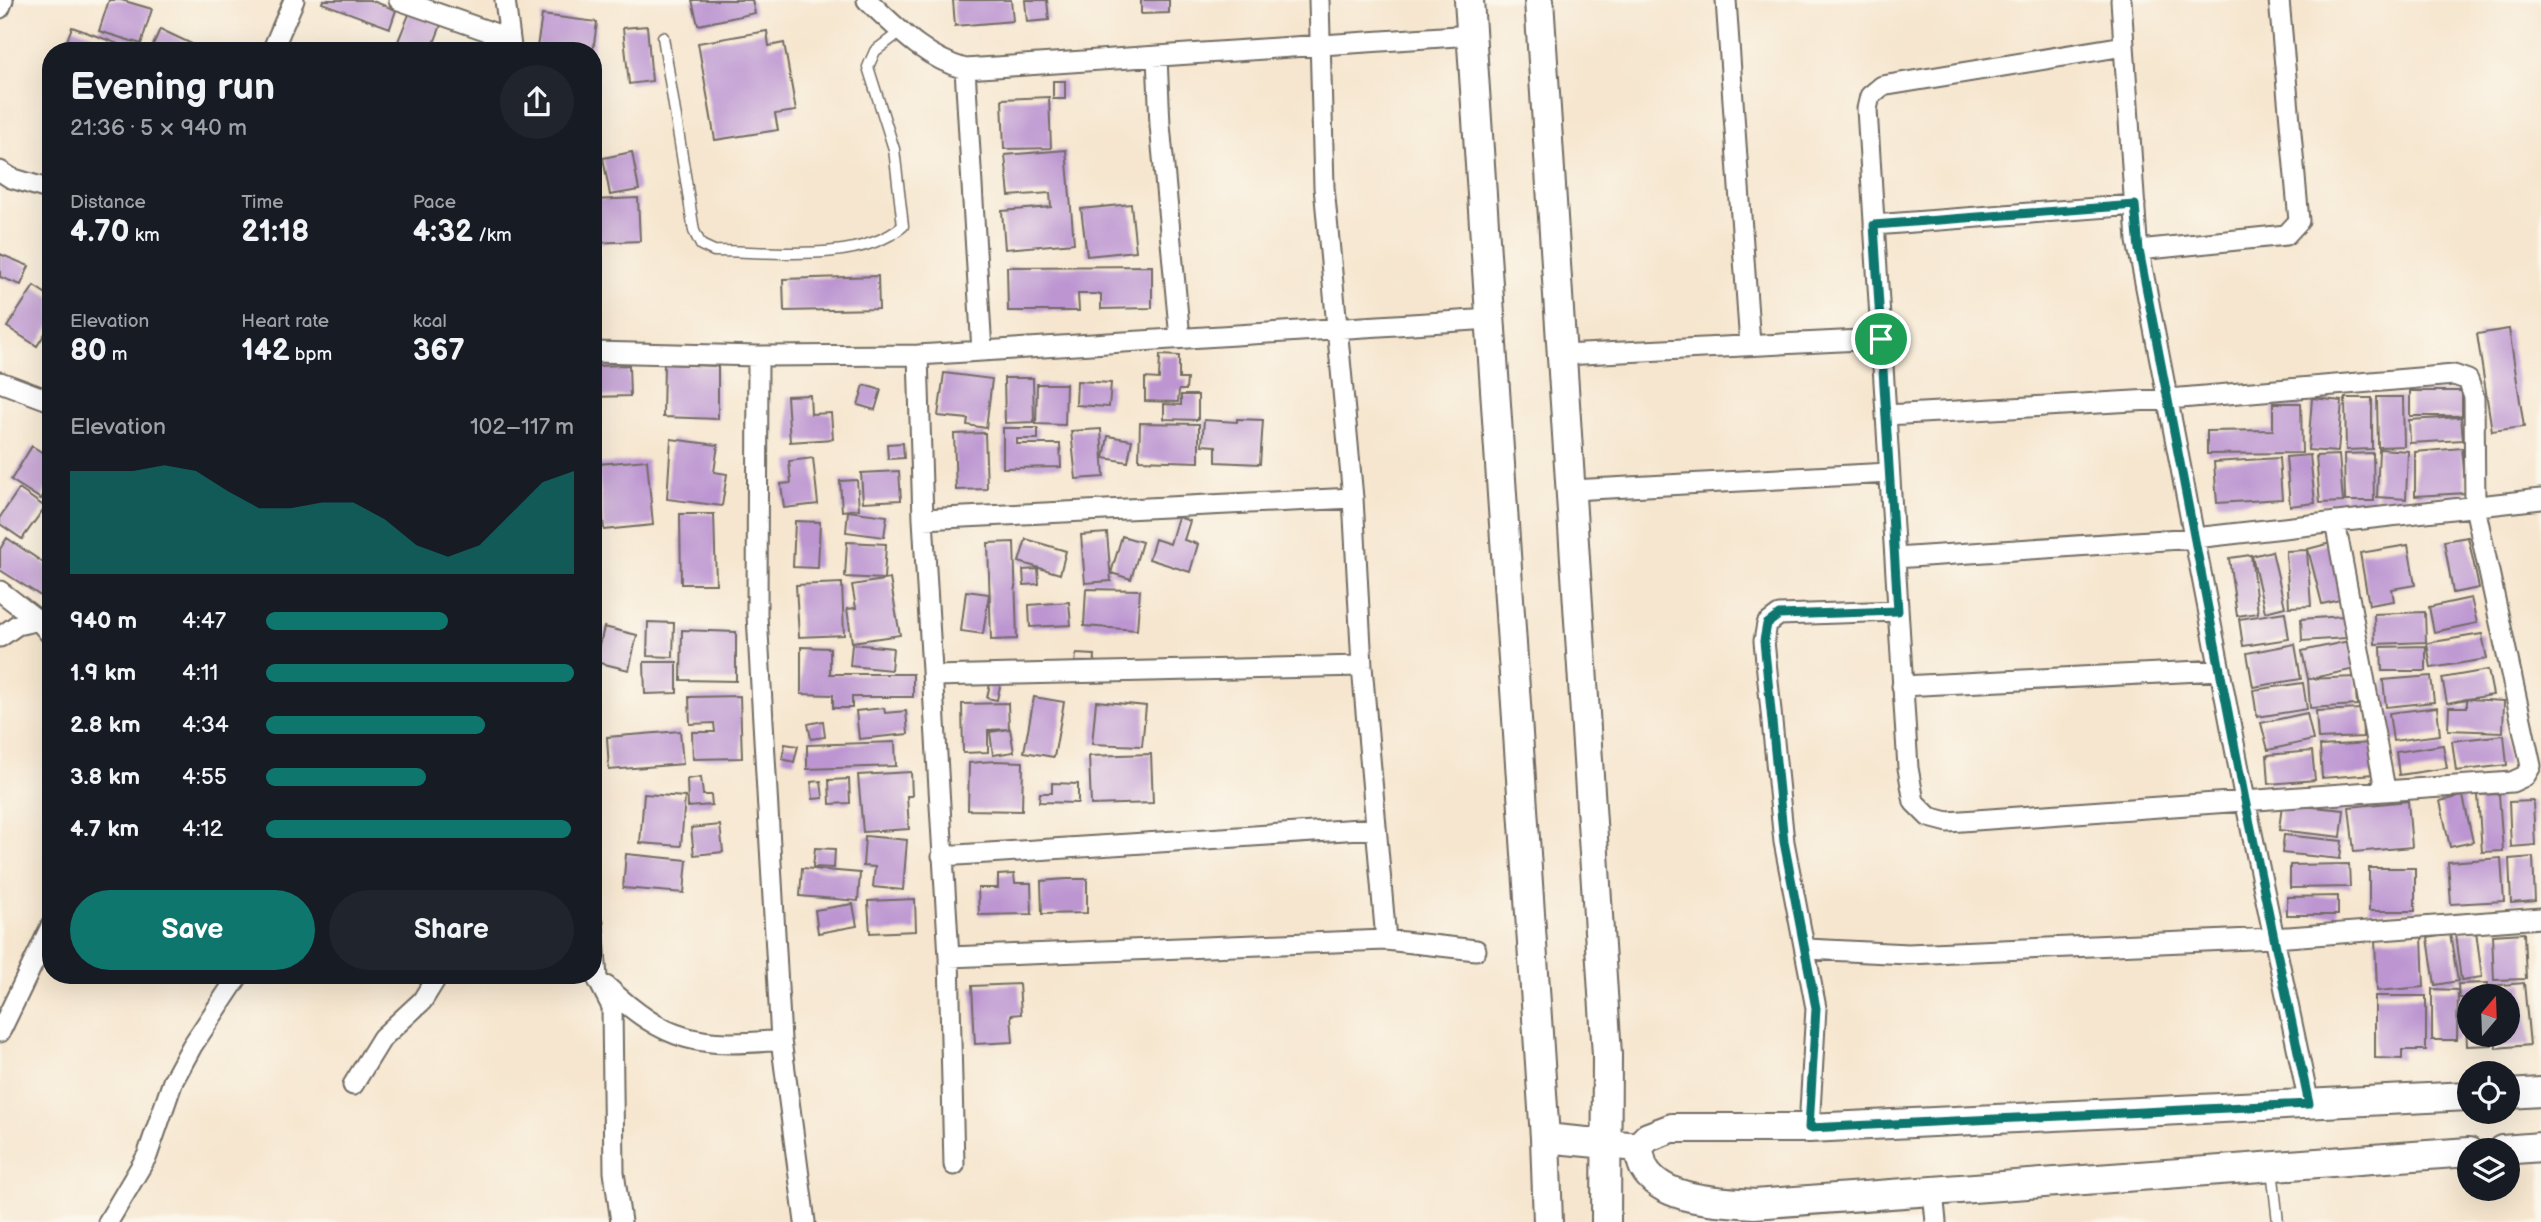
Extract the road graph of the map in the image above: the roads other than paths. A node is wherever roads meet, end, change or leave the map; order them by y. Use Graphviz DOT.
graph roads {
  1 [pos="3,0"];
  2 [pos="294,0"];
  3 [pos="400,0"];
  4 [pos="505,0"];
  5 [pos="867,0"];
  6 [pos="1319,0"];
  7 [pos="1469,0"];
  8 [pos="1542,0"];
  9 [pos="1726,0"];
  10 [pos="2121,0"];
  11 [pos="2279,0"];
  12 [pos="0,8"];
  13 [pos="900,32"];
  14 [pos="1472,35"];
  15 [pos="663,37"];
  16 [pos="276,42"];
  17 [pos="505,42"];
  18 [pos="510,42"];
  19 [pos="2124,46"];
  20 [pos="1320,47"];
  21 [pos="1157,57"];
  22 [pos="965,69"];
  23 [pos="0,171"];
  24 [pos="42,187"];
  25 [pos="2135,205"];
  26 [pos="1874,225"];
  27 [pos="2139,250"];
  28 [pos="1490,319"];
  29 [pos="1338,328"];
  30 [pos="1180,338"];
  31 [pos="1881,339"];
  32 [pos="1750,345"];
  33 [pos="982,351"];
  34 [pos="602,352"];
  35 [pos="918,355"];
  36 [pos="1563,355"];
  37 [pos="758,356"];
  38 [pos="0,382"];
  39 [pos="42,398"];
  40 [pos="2169,399"];
  41 [pos="1886,415"];
  42 [pos="1889,473"];
  43 [pos="1572,490"];
  44 [pos="1353,498"];
  45 [pos="2541,499"];
  46 [pos="2476,507"];
  47 [pos="923,519"];
  48 [pos="2336,522"];
  49 [pos="2195,538"];
  50 [pos="1895,558"];
  51 [pos="0,591"];
  52 [pos="1898,611"];
  53 [pos="42,620"];
  54 [pos="42,624"];
  55 [pos="0,637"];
  56 [pos="1362,666"];
  57 [pos="2220,670"];
  58 [pos="934,676"];
  59 [pos="1902,686"];
  60 [pos="2385,789"];
  61 [pos="2245,800"];
  62 [pos="1376,828"];
  63 [pos="942,856"];
  64 [pos="2541,918"];
  65 [pos="2274,938"];
  66 [pos="1386,940"];
  67 [pos="42,945"];
  68 [pos="1807,949"];
  69 [pos="1476,950"];
  70 [pos="949,957"];
  71 [pos="602,983"];
  72 [pos="233,984"];
  73 [pos="432,984"];
  74 [pos="599,984"];
  75 [pos="0,1032"];
  76 [pos="781,1040"];
  77 [pos="353,1085"];
  78 [pos="2541,1092"];
  79 [pos="2520,1093"];
  80 [pos="2457,1097"];
  81 [pos="2309,1104"];
  82 [pos="1809,1128"];
  83 [pos="1545,1138"];
  84 [pos="1608,1144"];
  85 [pos="1638,1147"];
  86 [pos="2541,1147"];
  87 [pos="2520,1149"];
  88 [pos="2457,1153"];
  89 [pos="954,1165"];
  90 [pos="2272,1168"];
  91 [pos="1933,1192"];
  92 [pos="108,1222"];
  93 [pos="621,1222"];
  94 [pos="805,1222"];
  95 [pos="1548,1222"];
  96 [pos="1606,1222"];
  97 [pos="1936,1222"];
  98 [pos="2278,1222"];
  1 -- 12 [label="street"];
  2 -- 16 [label="street"];
  3 -- 17 [label="street"];
  4 -- 18 [label="street"];
  5 -- 13 [label="street"];
  6 -- 20 [label="street"];
  7 -- 14 [label="main road"];
  8 -- 36 [label="main road"];
  9 -- 32 [label="street"];
  10 -- 19 [label="street"];
  11 -- 27 [label="street"];
  13 -- 15 [label="lane"];
  13 -- 22 [label="street"];
  14 -- 20 [label="street"];
  14 -- 28 [label="main road"];
  19 -- 25 [label="street"];
  19 -- 26 [label="street"];
  20 -- 21 [label="street"];
  20 -- 29 [label="street"];
  21 -- 22 [label="street"];
  21 -- 30 [label="street"];
  22 -- 33 [label="street"];
  23 -- 24 [label="street"];
  25 -- 26 [label="street"];
  25 -- 27 [label="street"];
  26 -- 31 [label="street"];
  27 -- 40 [label="street"];
  28 -- 29 [label="street"];
  28 -- 83 [label="main road"];
  29 -- 30 [label="street"];
  29 -- 44 [label="street"];
  30 -- 33 [label="street"];
  31 -- 32 [label="street"];
  31 -- 41 [label="street"];
  32 -- 36 [label="street"];
  33 -- 35 [label="street"];
  34 -- 37 [label="street"];
  35 -- 37 [label="street"];
  35 -- 47 [label="street"];
  36 -- 43 [label="main road"];
  37 -- 76 [label="street"];
  38 -- 39 [label="street"];
  40 -- 41 [label="street"];
  40 -- 46 [label="street"];
  40 -- 49 [label="street"];
  41 -- 42 [label="street"];
  42 -- 43 [label="street"];
  42 -- 50 [label="street"];
  43 -- 84 [label="main road"];
  44 -- 47 [label="street"];
  44 -- 56 [label="street"];
  45 -- 46 [label="street"];
  46 -- 48 [label="street"];
  46 -- 60 [label="street"];
  47 -- 58 [label="street"];
  48 -- 49 [label="street"];
  48 -- 60 [label="street"];
  49 -- 50 [label="street"];
  49 -- 57 [label="street"];
  50 -- 52 [label="street"];
  51 -- 53 [label="street"];
  52 -- 59 [label="street"];
  52 -- 68 [label="street"];
  54 -- 55 [label="street"];
  56 -- 58 [label="street"];
  56 -- 62 [label="street"];
  57 -- 59 [label="street"];
  57 -- 61 [label="street"];
  58 -- 63 [label="street"];
  59 -- 61 [label="street"];
  60 -- 61 [label="street"];
  61 -- 65 [label="street"];
  62 -- 63 [label="street"];
  62 -- 66 [label="street"];
  63 -- 70 [label="street"];
  64 -- 65 [label="street"];
  65 -- 68 [label="street"];
  65 -- 81 [label="street"];
  66 -- 69 [label="street"];
  66 -- 70 [label="street"];
  67 -- 75 [label="street"];
  68 -- 82 [label="street"];
  70 -- 89 [label="street"];
  71 -- 76 [label="street"];
  72 -- 92 [label="street"];
  73 -- 77 [label="street"];
  74 -- 93 [label="street"];
  76 -- 94 [label="street"];
  78 -- 79 [label="main road"];
  80 -- 81 [label="main road"];
  81 -- 82 [label="main road"];
  82 -- 85 [label="main road"];
  83 -- 84 [label="main road"];
  83 -- 95 [label="main road"];
  84 -- 85 [label="main road"];
  84 -- 96 [label="main road"];
  85 -- 91 [label="main road"];
  86 -- 87 [label="main road"];
  88 -- 90 [label="main road"];
  90 -- 91 [label="main road"];
  90 -- 98 [label="lane"];
  91 -- 97 [label="street"];
}
